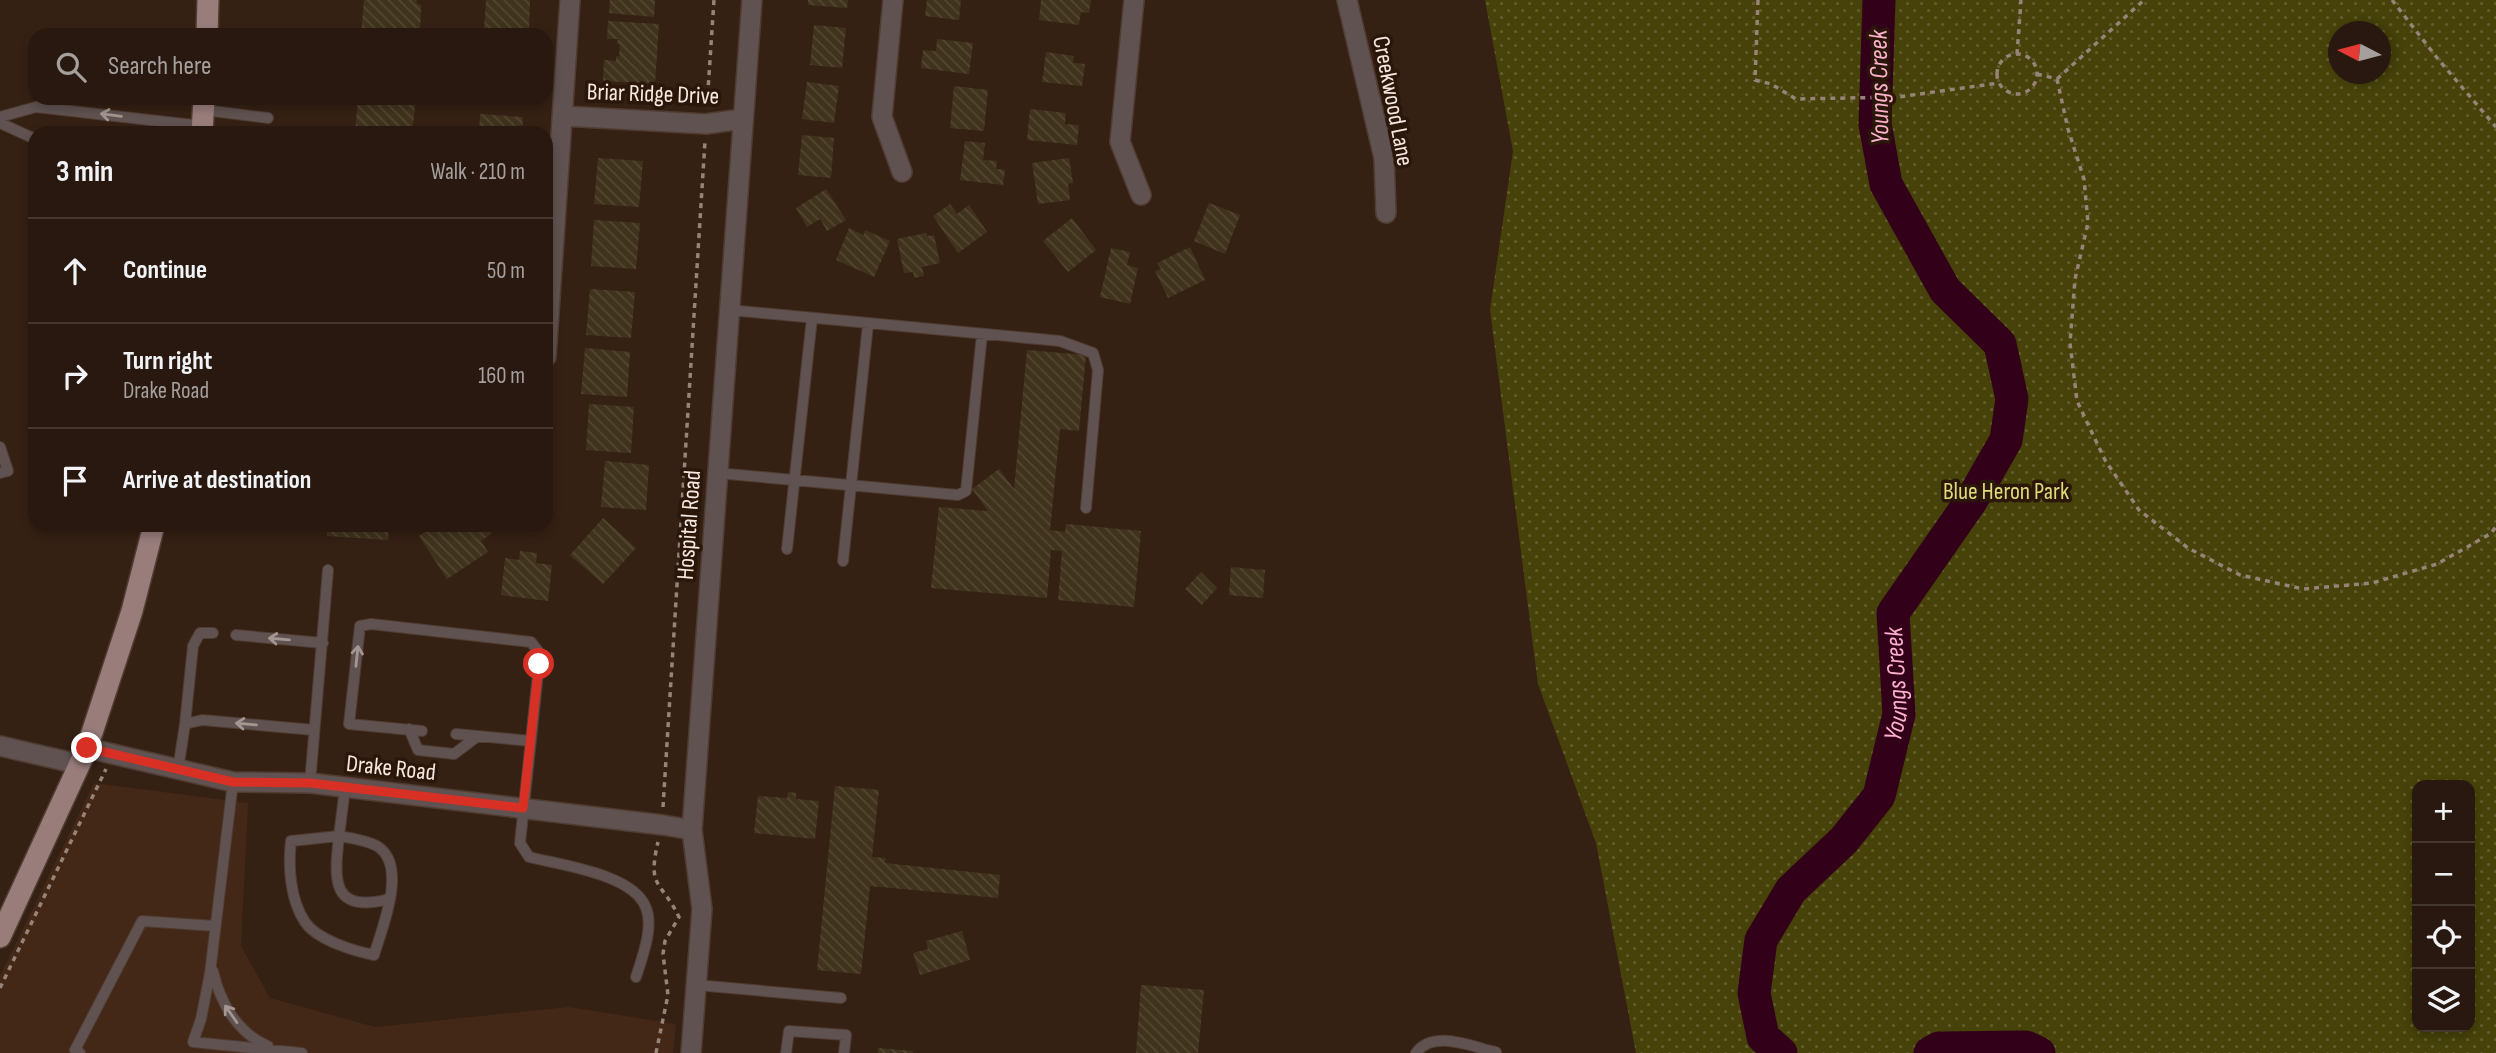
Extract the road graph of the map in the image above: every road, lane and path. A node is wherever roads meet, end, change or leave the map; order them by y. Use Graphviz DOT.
graph roads {
  1 [pos="208,0"];
  2 [pos="570,0"];
  3 [pos="714,0"];
  4 [pos="752,0"];
  5 [pos="893,0"];
  6 [pos="1134,0"];
  7 [pos="1347,0"];
  8 [pos="1758,0"];
  9 [pos="2021,0"];
  10 [pos="2144,0"];
  11 [pos="2392,0"];
  12 [pos="206,28"];
  13 [pos="2017,54"];
  14 [pos="2037,74"];
  15 [pos="2057,79"];
  16 [pos="1999,83"];
  17 [pos="563,116"];
  18 [pos="203,117"];
  19 [pos="268,118"];
  20 [pos="742,119"];
  21 [pos="0,120"];
  22 [pos="706,124"];
  23 [pos="2496,127"];
  24 [pos="28,135"];
  25 [pos="902,172"];
  26 [pos="1141,195"];
  27 [pos="1386,213"];
  28 [pos="553,258"];
  29 [pos="728,310"];
  30 [pos="812,318"];
  31 [pos="868,324"];
  32 [pos="982,334"];
  33 [pos="0,447"];
  34 [pos="0,473"];
  35 [pos="717,473"];
  36 [pos="795,480"];
  37 [pos="851,485"];
  38 [pos="1086,508"];
  39 [pos="2496,527"];
  40 [pos="152,532"];
  41 [pos="787,550"];
  42 [pos="843,561"];
  43 [pos="328,570"];
  44 [pos="213,633"];
  45 [pos="236,635"];
  46 [pos="323,643"];
  47 [pos="185,724"];
  48 [pos="409,729"];
  49 [pos="314,730"];
  50 [pos="422,731"];
  51 [pos="456,734"];
  52 [pos="478,736"];
  53 [pos="531,741"];
  54 [pos="0,746"];
  55 [pos="83,756"];
  56 [pos="178,770"];
  57 [pos="101,780"];
  58 [pos="233,782"];
  59 [pos="310,783"];
  60 [pos="345,788"];
  61 [pos="523,808"];
  62 [pos="663,825"];
  63 [pos="692,830"];
  64 [pos="339,836"];
  65 [pos="389,899"];
  66 [pos="215,926"];
  67 [pos="0,937"];
  68 [pos="211,961"];
  69 [pos="636,977"];
  70 [pos="696,985"];
  71 [pos="0,988"];
  72 [pos="841,998"];
  73 [pos="193,1041"];
  74 [pos="275,1049"];
  75 [pos="1496,1052"];
  76 [pos="80,1053"];
  77 [pos="187,1053"];
  78 [pos="302,1053"];
  79 [pos="656,1053"];
  80 [pos="691,1053"];
  81 [pos="786,1053"];
  82 [pos="844,1053"];
  83 [pos="1416,1053"];
  1 -- 12 [label="main road"];
  2 -- 17 [label="street"];
  3 -- 22 [label="path"];
  4 -- 20 [label="street, Hospital Road"];
  5 -- 25 [label="street"];
  6 -- 26 [label="street"];
  7 -- 27 [label="street, Creekwood Lane"];
  8 -- 16 [label="path"];
  9 -- 13 [label="path"];
  10 -- 15 [label="path"];
  11 -- 23 [label="path"];
  13 -- 14 [label="path"];
  13 -- 16 [label="path"];
  14 -- 15 [label="path"];
  14 -- 16 [label="path"];
  15 -- 39 [label="path"];
  17 -- 22 [label="street, Briar Ridge Drive"];
  17 -- 28 [label="street"];
  18 -- 19 [label="lane"];
  18 -- 21 [label="lane, one-way"];
  20 -- 22 [label="street, Briar Ridge Drive"];
  20 -- 29 [label="street, Hospital Road"];
  21 -- 24 [label="lane"];
  22 -- 62 [label="path"];
  29 -- 30 [label="lane"];
  29 -- 35 [label="street, Hospital Road"];
  30 -- 31 [label="lane"];
  30 -- 36 [label="lane"];
  31 -- 32 [label="lane"];
  31 -- 37 [label="lane"];
  32 -- 37 [label="lane"];
  32 -- 38 [label="lane"];
  33 -- 34 [label="lane"];
  35 -- 36 [label="lane"];
  35 -- 63 [label="street, Hospital Road"];
  36 -- 37 [label="lane"];
  36 -- 41 [label="lane"];
  37 -- 42 [label="lane"];
  40 -- 55 [label="main road"];
  43 -- 46 [label="lane"];
  44 -- 47 [label="lane"];
  46 -- 45 [label="lane, one-way"];
  46 -- 49 [label="lane"];
  49 -- 47 [label="lane, one-way"];
  47 -- 56 [label="lane"];
  48 -- 50 [label="lane"];
  48 -- 52 [label="lane"];
  48 -- 53 [label="lane, one-way"];
  49 -- 59 [label="lane"];
  51 -- 52 [label="lane"];
  52 -- 53 [label="lane"];
  53 -- 61 [label="lane"];
  54 -- 55 [label="street, Drake Road"];
  55 -- 56 [label="street, Drake Road"];
  55 -- 67 [label="main road"];
  56 -- 58 [label="street, Drake Road"];
  57 -- 71 [label="path"];
  58 -- 59 [label="street, Drake Road"];
  58 -- 66 [label="lane"];
  59 -- 60 [label="street, Drake Road"];
  60 -- 61 [label="street, Drake Road"];
  60 -- 64 [label="lane"];
  61 -- 62 [label="street, Drake Road"];
  61 -- 69 [label="lane"];
  62 -- 63 [label="street, Drake Road"];
  62 -- 79 [label="path"];
  63 -- 70 [label="street, Hospital Road"];
  64 -- 65 [label="lane"];
  64 -- 65 [label="lane"];
  64 -- 65 [label="lane"];
  66 -- 68 [label="lane"];
  66 -- 76 [label="lane"];
  68 -- 73 [label="lane"];
  74 -- 68 [label="lane, one-way"];
  70 -- 72 [label="lane"];
  70 -- 80 [label="street, Hospital Road"];
  73 -- 74 [label="lane"];
  73 -- 77 [label="lane"];
  74 -- 78 [label="lane"];
  75 -- 83 [label="lane"];
  81 -- 82 [label="lane"];
}
